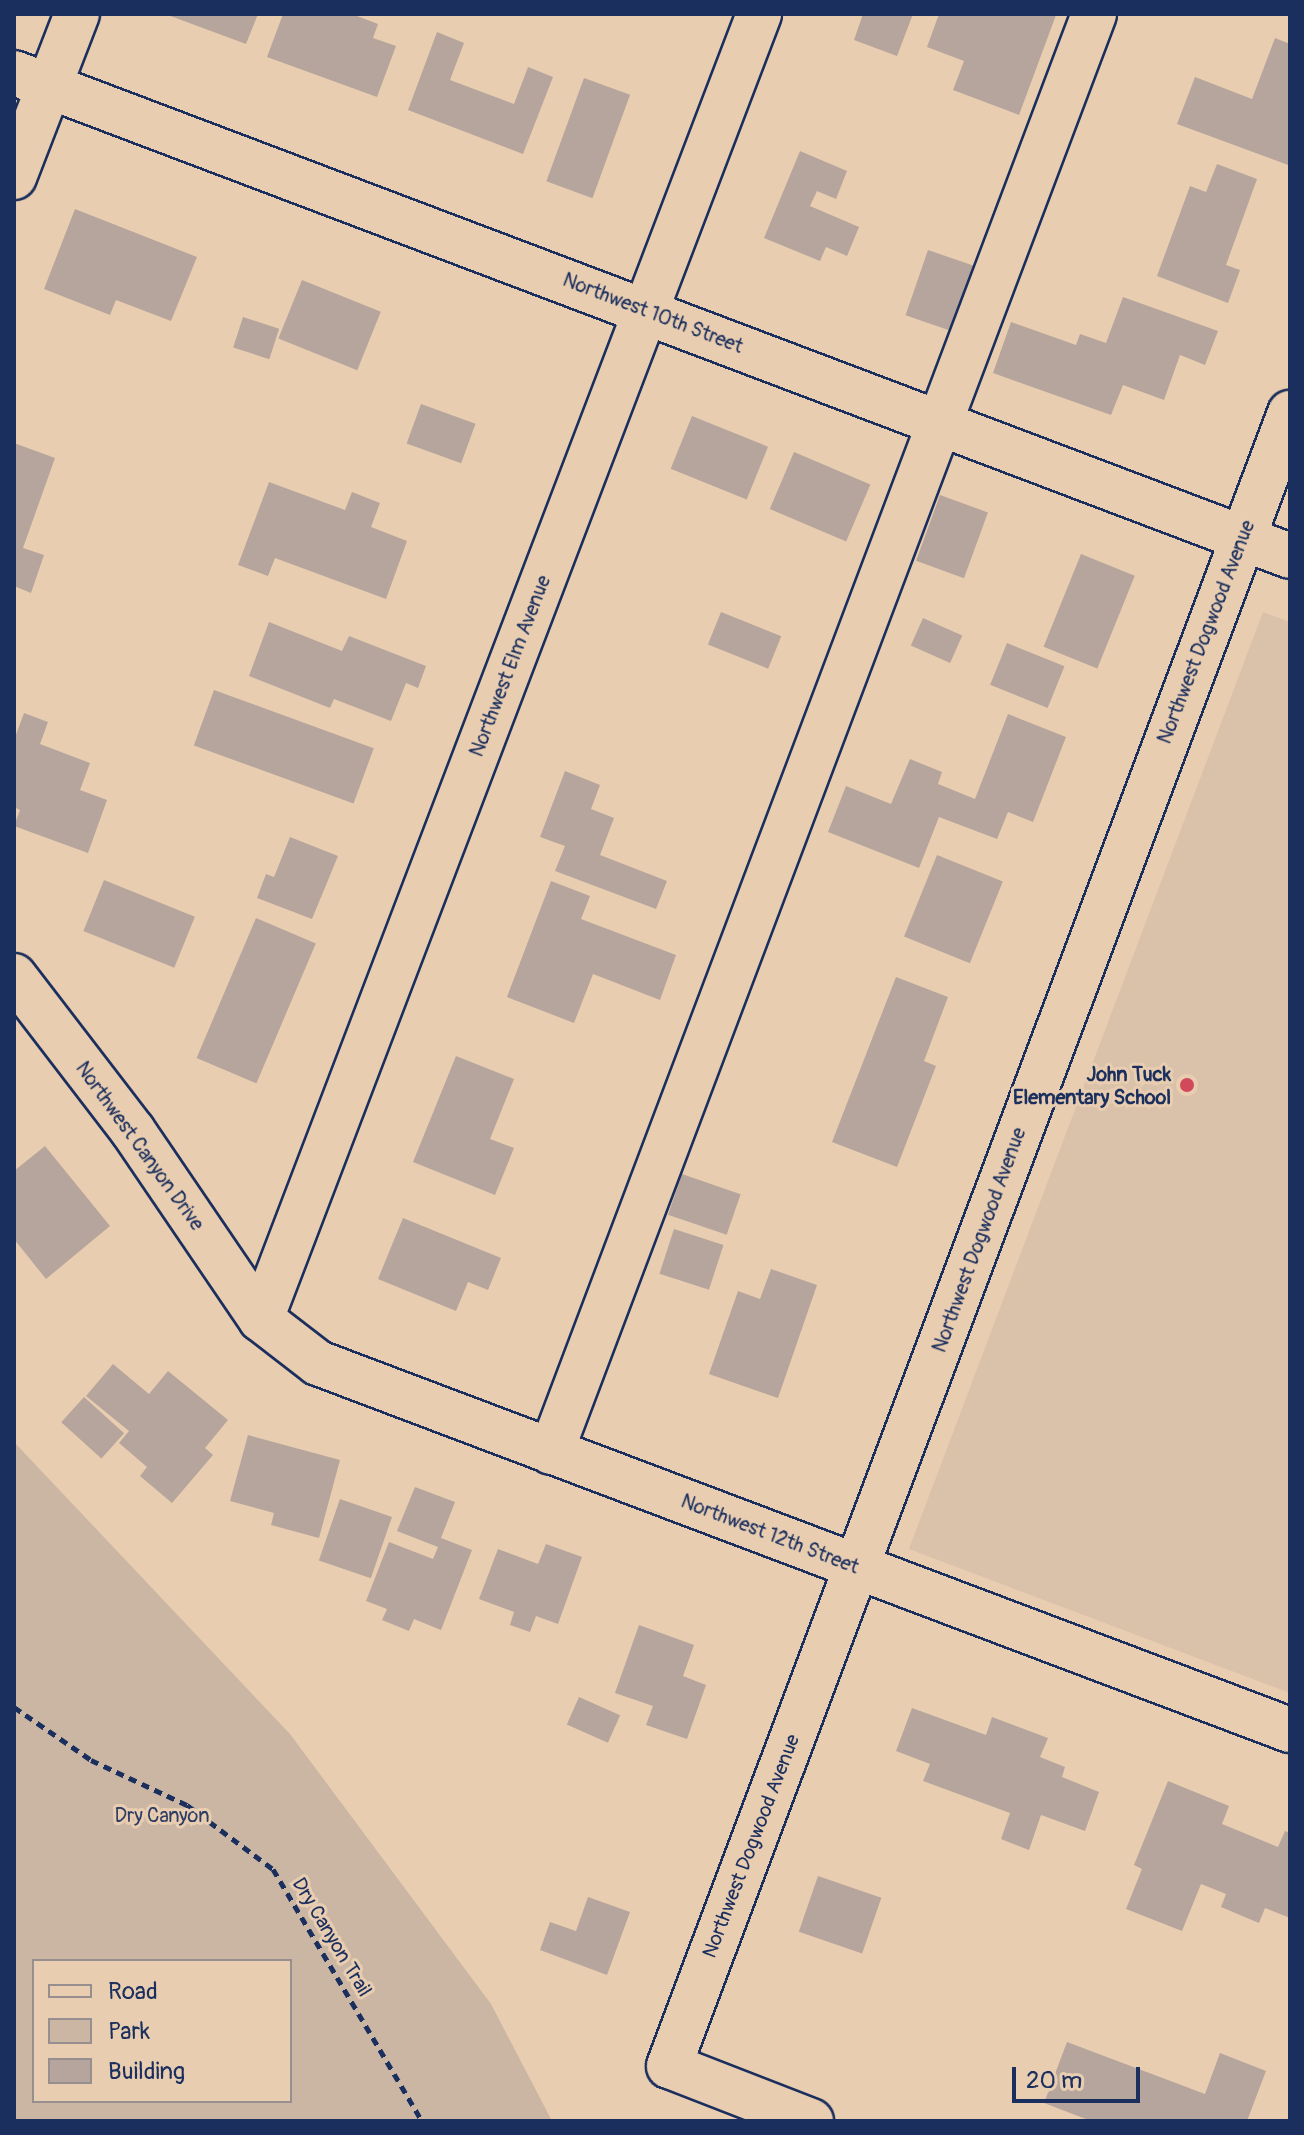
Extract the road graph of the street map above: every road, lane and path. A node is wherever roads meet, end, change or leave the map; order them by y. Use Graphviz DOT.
graph roads {
  1 [pos="77,14"];
  2 [pos="759,14"];
  3 [pos="1094,14"];
  4 [pos="31,79"];
  5 [pos="14,177"];
  6 [pos="646,310"];
  7 [pos="1290,413"];
  8 [pos="939,425"];
  9 [pos="1241,538"];
  10 [pos="1290,556"];
  11 [pos="14,976"];
  12 [pos="261,1319"];
  13 [pos="551,1452"];
  14 [pos="857,1568"];
  15 [pos="14,1707"];
  16 [pos="1290,1730"];
  17 [pos="422,2121"];
  18 [pos="811,2121"];
  1 -- 4 [label="street"];
  2 -- 6 [label="street, Northwest Elm Avenue"];
  3 -- 8 [label="street"];
  4 -- 5 [label="street"];
  4 -- 6 [label="street, Northwest 10th Street"];
  6 -- 8 [label="street, Northwest 10th Street"];
  6 -- 12 [label="street, Northwest Elm Avenue"];
  7 -- 9 [label="street, Northwest Dogwood Avenue"];
  8 -- 9 [label="street, Northwest 10th Street"];
  8 -- 13 [label="street"];
  9 -- 10 [label="street, Northwest 10th Street"];
  9 -- 14 [label="street, Northwest Dogwood Avenue"];
  11 -- 12 [label="street, Northwest Canyon Drive"];
  12 -- 13 [label="street, Northwest 12th Street"];
  13 -- 14 [label="street, Northwest 12th Street"];
  14 -- 16 [label="street, Northwest 12th Street"];
  14 -- 18 [label="street, Northwest Dogwood Avenue"];
  15 -- 17 [label="path, Dry Canyon Trail"];
}
